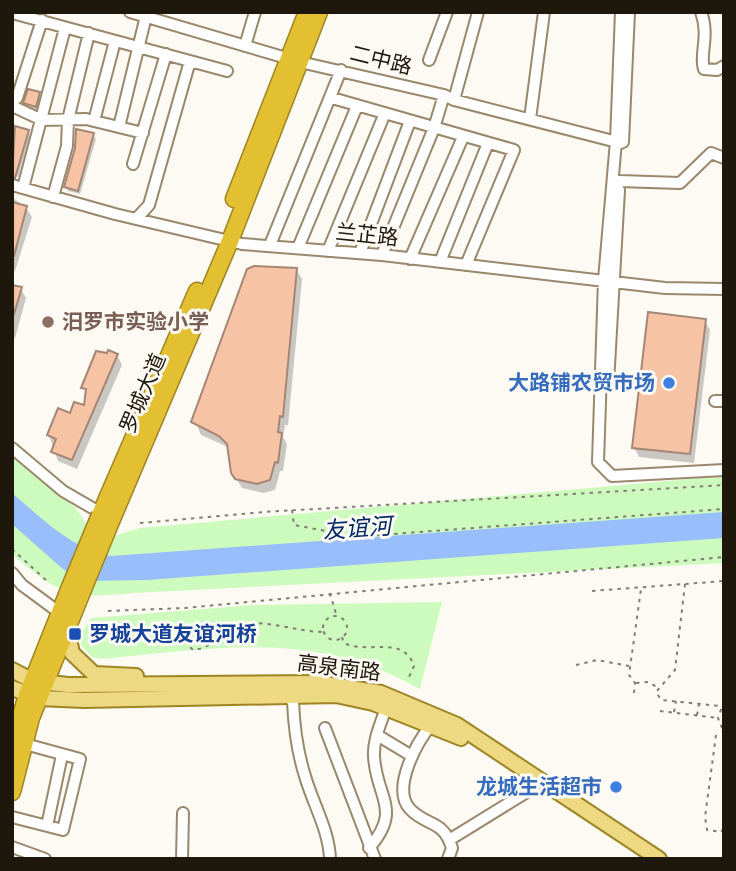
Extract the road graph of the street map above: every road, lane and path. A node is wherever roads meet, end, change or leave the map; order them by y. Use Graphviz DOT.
graph roads {
  1 [pos="255,12"];
  2 [pos="307,12"];
  3 [pos="319,12"];
  4 [pos="447,12"];
  5 [pos="478,12"];
  6 [pos="544,12"];
  7 [pos="621,12"];
  8 [pos="629,12"];
  9 [pos="701,12"];
  10 [pos="14,13"];
  11 [pos="140,14"];
  12 [pos="42,20"];
  13 [pos="12,27"];
  14 [pos="65,27"];
  15 [pos="89,33"];
  16 [pos="115,41"];
  17 [pos="245,46"];
  18 [pos="140,47"];
  19 [pos="166,54"];
  20 [pos="294,60"];
  21 [pos="429,60"];
  22 [pos="190,61"];
  23 [pos="724,66"];
  24 [pos="341,70"];
  25 [pos="227,71"];
  26 [pos="444,95"];
  27 [pos="331,98"];
  28 [pos="454,100"];
  29 [pos="12,104"];
  30 [pos="357,106"];
  31 [pos="384,113"];
  32 [pos="530,119"];
  33 [pos="43,120"];
  34 [pos="68,120"];
  35 [pos="94,121"];
  36 [pos="410,121"];
  37 [pos="119,127"];
  38 [pos="433,128"];
  39 [pos="143,133"];
  40 [pos="463,137"];
  41 [pos="619,142"];
  42 [pos="488,143"];
  43 [pos="724,158"];
  44 [pos="134,164"];
  45 [pos="619,181"];
  46 [pos="18,187"];
  47 [pos="53,197"];
  48 [pos="136,219"];
  49 [pos="224,240"];
  50 [pos="270,245"];
  51 [pos="298,248"];
  52 [pos="328,251"];
  53 [pos="360,253"];
  54 [pos="382,255"];
  55 [pos="410,259"];
  56 [pos="440,262"];
  57 [pos="466,265"];
  58 [pos="609,281"];
  59 [pos="724,289"];
  60 [pos="12,448"];
  61 [pos="724,470"];
  62 [pos="724,485"];
  63 [pos="724,509"];
  64 [pos="292,510"];
  65 [pos="104,516"];
  66 [pos="140,523"];
  67 [pos="12,549"];
  68 [pos="724,557"];
  69 [pos="12,573"];
  70 [pos="724,581"];
  71 [pos="48,582"];
  72 [pos="685,584"];
  73 [pos="641,587"];
  74 [pos="76,589"];
  75 [pos="592,591"];
  76 [pos="330,592"];
  77 [pos="108,611"];
  78 [pos="60,613"];
  79 [pos="336,615"];
  80 [pos="67,630"];
  81 [pos="323,632"];
  82 [pos="116,635"];
  83 [pos="342,637"];
  84 [pos="576,665"];
  85 [pos="630,667"];
  86 [pos="12,670"];
  87 [pos="409,677"];
  88 [pos="221,682"];
  89 [pos="635,683"];
  90 [pos="658,688"];
  91 [pos="31,689"];
  92 [pos="634,693"];
  93 [pos="281,694"];
  94 [pos="676,701"];
  95 [pos="724,701"];
  96 [pos="699,704"];
  97 [pos="720,706"];
  98 [pos="386,708"];
  99 [pos="660,711"];
  100 [pos="674,713"];
  101 [pos="697,716"];
  102 [pos="718,718"];
  103 [pos="431,725"];
  104 [pos="325,728"];
  105 [pos="724,733"];
  106 [pos="377,735"];
  107 [pos="716,735"];
  108 [pos="18,745"];
  109 [pos="62,755"];
  110 [pos="412,756"];
  111 [pos="535,787"];
  112 [pos="12,792"];
  113 [pos="183,813"];
  114 [pos="12,817"];
  115 [pos="47,826"];
  116 [pos="724,828"];
  117 [pos="449,840"];
  118 [pos="12,847"];
  119 [pos="369,848"];
  120 [pos="45,859"];
  121 [pos="182,859"];
  122 [pos="330,859"];
  123 [pos="375,859"];
  124 [pos="448,859"];
  125 [pos="643,859"];
  126 [pos="659,859"];
  1 -- 17 [label="street"];
  2 -- 20 [label="highway, 罗城大道"];
  3 -- 20 [label="highway, 罗城大道"];
  4 -- 21 [label="street"];
  5 -- 28 [label="street"];
  6 -- 32 [label="street"];
  7 -- 41 [label="street"];
  8 -- 41 [label="street"];
  9 -- 23 [label="street"];
  10 -- 12 [label="street"];
  10 -- 13 [label="street"];
  11 -- 17 [label="street, 二中路"];
  11 -- 18 [label="street"];
  12 -- 14 [label="street"];
  12 -- 29 [label="street"];
  14 -- 15 [label="street"];
  14 -- 33 [label="street"];
  15 -- 16 [label="street"];
  15 -- 34 [label="street"];
  16 -- 18 [label="street"];
  16 -- 35 [label="street"];
  17 -- 20 [label="street, 二中路"];
  18 -- 19 [label="street"];
  18 -- 37 [label="street"];
  19 -- 22 [label="street"];
  19 -- 39 [label="street"];
  20 -- 24 [label="street, 二中路"];
  20 -- 49 [label="highway, 罗城大道"];
  22 -- 25 [label="street"];
  22 -- 48 [label="street"];
  24 -- 26 [label="street, 二中路"];
  24 -- 27 [label="street"];
  26 -- 28 [label="street, 二中路"];
  26 -- 38 [label="street"];
  27 -- 30 [label="street"];
  27 -- 50 [label="street"];
  28 -- 32 [label="street, 二中路"];
  29 -- 33 [label="street"];
  30 -- 31 [label="street"];
  30 -- 51 [label="street"];
  31 -- 36 [label="street"];
  31 -- 52 [label="street"];
  32 -- 41 [label="street, 二中路"];
  33 -- 34 [label="street"];
  33 -- 46 [label="street"];
  34 -- 35 [label="street"];
  34 -- 47 [label="street"];
  35 -- 37 [label="street"];
  36 -- 38 [label="street"];
  36 -- 53 [label="street"];
  37 -- 39 [label="street"];
  38 -- 40 [label="street"];
  38 -- 54 [label="street"];
  39 -- 44 [label="street"];
  40 -- 42 [label="street"];
  40 -- 55 [label="street"];
  41 -- 45 [label="street"];
  41 -- 58 [label="street"];
  42 -- 56 [label="street"];
  42 -- 57 [label="street"];
  43 -- 45 [label="street"];
  45 -- 58 [label="street"];
  46 -- 47 [label="street, 兰芷路"];
  47 -- 48 [label="street, 兰芷路"];
  48 -- 49 [label="street, 兰芷路"];
  49 -- 50 [label="street, 兰芷路"];
  49 -- 65 [label="highway, 罗城大道"];
  50 -- 51 [label="street, 兰芷路"];
  51 -- 52 [label="street, 兰芷路"];
  52 -- 53 [label="street, 兰芷路"];
  53 -- 54 [label="street, 兰芷路"];
  54 -- 55 [label="street, 兰芷路"];
  55 -- 56 [label="street, 兰芷路"];
  56 -- 57 [label="street, 兰芷路"];
  57 -- 58 [label="street, 兰芷路"];
  58 -- 59 [label="street, 兰芷路"];
  58 -- 61 [label="street"];
  60 -- 65 [label="street"];
  62 -- 64 [label="path"];
  63 -- 64 [label="path"];
  64 -- 66 [label="path"];
  65 -- 74 [label="highway, 罗城大道, bridge"];
  67 -- 71 [label="path"];
  68 -- 76 [label="path"];
  69 -- 78 [label="street"];
  70 -- 72 [label="path"];
  72 -- 73 [label="path"];
  72 -- 90 [label="path"];
  73 -- 75 [label="path"];
  73 -- 85 [label="path"];
  74 -- 78 [label="highway, 罗城大道"];
  74 -- 80 [label="highway, 罗城大道"];
  76 -- 77 [label="path"];
  76 -- 79 [label="path"];
  78 -- 91 [label="highway, 罗城大道"];
  79 -- 81 [label="path"];
  79 -- 83 [label="path"];
  80 -- 88 [label="main road"];
  80 -- 91 [label="highway, 罗城大道"];
  81 -- 82 [label="path"];
  81 -- 83 [label="path"];
  83 -- 87 [label="path"];
  84 -- 85 [label="path"];
  85 -- 89 [label="path"];
  86 -- 91 [label="main road, 高泉南路"];
  88 -- 91 [label="main road, 高泉南路"];
  88 -- 126 [label="main road, 高泉南路"];
  89 -- 90 [label="path"];
  89 -- 92 [label="path"];
  90 -- 94 [label="path"];
  91 -- 93 [label="main road, 高泉南路"];
  91 -- 108 [label="highway, 罗城大道"];
  93 -- 98 [label="main road, 高泉南路"];
  93 -- 122 [label="street"];
  94 -- 96 [label="path"];
  94 -- 100 [label="path"];
  95 -- 97 [label="path"];
  96 -- 97 [label="path"];
  96 -- 101 [label="path"];
  97 -- 102 [label="path"];
  98 -- 103 [label="main road, 高泉南路"];
  98 -- 106 [label="street"];
  99 -- 100 [label="path"];
  100 -- 101 [label="path"];
  101 -- 102 [label="path"];
  102 -- 105 [label="path"];
  103 -- 110 [label="street"];
  103 -- 111 [label="main road, 高泉南路"];
  104 -- 119 [label="street"];
  106 -- 110 [label="street"];
  106 -- 119 [label="street"];
  107 -- 116 [label="path"];
  108 -- 109 [label="street"];
  108 -- 112 [label="highway, 罗城大道"];
  109 -- 115 [label="street"];
  109 -- 115 [label="street"];
  110 -- 117 [label="street"];
  111 -- 117 [label="street"];
  111 -- 125 [label="main road, 高泉南路"];
  113 -- 121 [label="street"];
  114 -- 115 [label="street"];
  117 -- 124 [label="street"];
  118 -- 120 [label="street"];
  119 -- 123 [label="street"];
}
